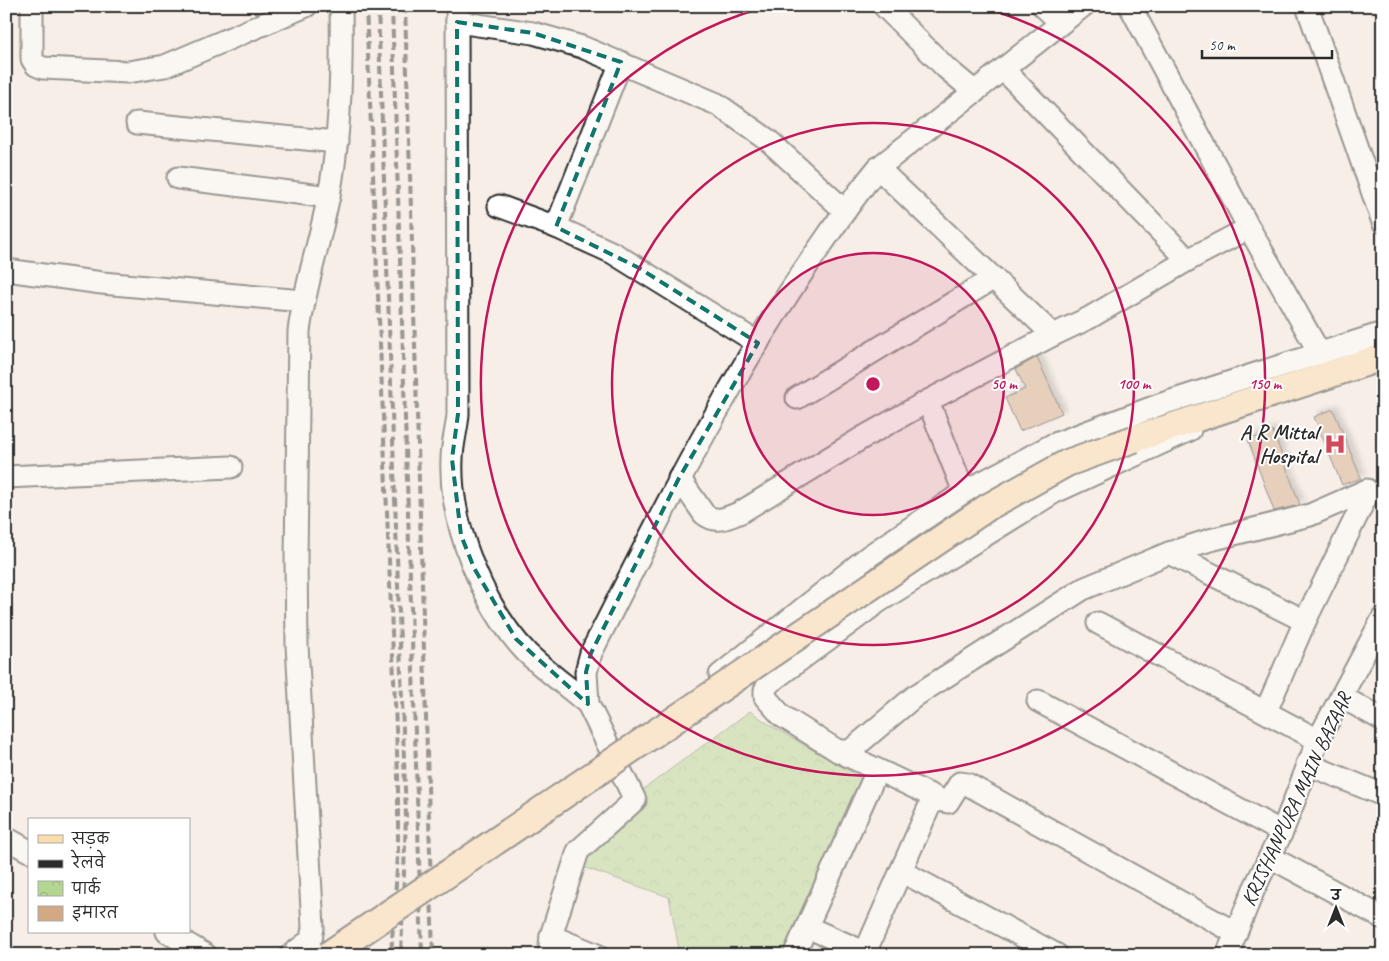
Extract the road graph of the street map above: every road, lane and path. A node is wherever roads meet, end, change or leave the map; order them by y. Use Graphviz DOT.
graph roads {
  1 [pos="32,6"];
  2 [pos="306,6"];
  3 [pos="341,6"];
  4 [pos="884,6"];
  5 [pos="1043,6"];
  6 [pos="1083,6"];
  7 [pos="1130,6"];
  8 [pos="1306,6"];
  9 [pos="457,14"];
  10 [pos="1060,22"];
  11 [pos="621,62"];
  12 [pos="1004,70"];
  13 [pos="975,92"];
  14 [pos="137,123"];
  15 [pos="337,142"];
  16 [pos="878,168"];
  17 [pos="178,178"];
  18 [pos="329,197"];
  19 [pos="499,206"];
  20 [pos="845,211"];
  21 [pos="1383,222"];
  22 [pos="556,227"];
  23 [pos="1249,228"];
  24 [pos="1188,260"];
  25 [pos="6,270"];
  26 [pos="994,278"];
  27 [pos="303,300"];
  28 [pos="1383,333"];
  29 [pos="1053,335"];
  30 [pos="758,342"];
  31 [pos="1320,354"];
  32 [pos="1383,356"];
  33 [pos="797,398"];
  34 [pos="928,401"];
  35 [pos="1230,407"];
  36 [pos="231,467"];
  37 [pos="6,477"];
  38 [pos="679,478"];
  39 [pos="964,492"];
  40 [pos="1169,553"];
  41 [pos="1383,618"];
  42 [pos="1305,621"];
  43 [pos="1098,623"];
  44 [pos="1342,697"];
  45 [pos="1038,700"];
  46 [pos="588,704"];
  47 [pos="1266,711"];
  48 [pos="1383,720"];
  49 [pos="1318,740"];
  50 [pos="838,751"];
  51 [pos="612,752"];
  52 [pos="1307,764"];
  53 [pos="877,770"];
  54 [pos="1383,795"];
  55 [pos="933,798"];
  56 [pos="1282,832"];
  57 [pos="6,838"];
  58 [pos="28,851"];
  59 [pos="1270,857"];
  60 [pos="901,871"];
  61 [pos="1383,918"];
  62 [pos="807,927"];
  63 [pos="1236,933"];
  64 [pos="171,934"];
  65 [pos="550,946"];
  66 [pos="867,954"];
  67 [pos="1229,954"];
  68 [pos="206,955"];
  69 [pos="292,955"];
  70 [pos="328,955"];
  71 [pos="596,955"];
  72 [pos="794,955"];
  73 [pos="1056,955"];
  1 -- 2 [label="street"];
  3 -- 15 [label="street"];
  4 -- 13 [label="street"];
  5 -- 10 [label="street"];
  6 -- 10 [label="street"];
  7 -- 23 [label="street"];
  8 -- 21 [label="street"];
  9 -- 11 [label="street"];
  9 -- 46 [label="street"];
  10 -- 12 [label="street"];
  11 -- 20 [label="street"];
  11 -- 22 [label="street"];
  12 -- 13 [label="street"];
  12 -- 24 [label="street"];
  13 -- 16 [label="street"];
  14 -- 15 [label="street"];
  15 -- 18 [label="street"];
  16 -- 20 [label="street"];
  16 -- 26 [label="street"];
  17 -- 18 [label="street"];
  18 -- 27 [label="street"];
  19 -- 22 [label="street"];
  20 -- 30 [label="street"];
  22 -- 30 [label="street"];
  23 -- 24 [label="street"];
  23 -- 31 [label="street"];
  24 -- 29 [label="street"];
  25 -- 27 [label="street"];
  26 -- 29 [label="street"];
  26 -- 33 [label="street"];
  27 -- 69 [label="street"];
  28 -- 31 [label="street"];
  29 -- 34 [label="street"];
  30 -- 38 [label="street"];
  31 -- 39 [label="street"];
  32 -- 35 [label="main road"];
  34 -- 38 [label="street"];
  34 -- 39 [label="street"];
  35 -- 50 [label="street"];
  35 -- 70 [label="main road, bridge"];
  36 -- 37 [label="street"];
  38 -- 46 [label="street"];
  39 -- 51 [label="street"];
  40 -- 42 [label="street"];
  40 -- 42 [label="street"];
  40 -- 50 [label="street"];
  41 -- 44 [label="street, KRISHANPURA MAIN BAZAAR"];
  42 -- 47 [label="street"];
  43 -- 47 [label="street"];
  44 -- 48 [label="street"];
  44 -- 49 [label="street, KRISHANPURA MAIN BAZAAR"];
  45 -- 56 [label="street"];
  46 -- 51 [label="street"];
  47 -- 49 [label="street"];
  49 -- 52 [label="street, KRISHANPURA MAIN BAZAAR"];
  50 -- 53 [label="street"];
  51 -- 65 [label="street"];
  52 -- 54 [label="street"];
  52 -- 56 [label="street, KRISHANPURA MAIN BAZAAR"];
  53 -- 55 [label="street"];
  53 -- 62 [label="street"];
  55 -- 60 [label="street"];
  55 -- 63 [label="street"];
  56 -- 59 [label="street, KRISHANPURA MAIN BAZAAR"];
  57 -- 58 [label="street"];
  59 -- 61 [label="street"];
  59 -- 63 [label="street, KRISHANPURA MAIN BAZAAR"];
  60 -- 66 [label="street"];
  60 -- 73 [label="street"];
  62 -- 66 [label="street"];
  62 -- 72 [label="street"];
  63 -- 67 [label="street, KRISHANPURA MAIN BAZAAR"];
  64 -- 68 [label="street"];
  65 -- 71 [label="street"];
}
